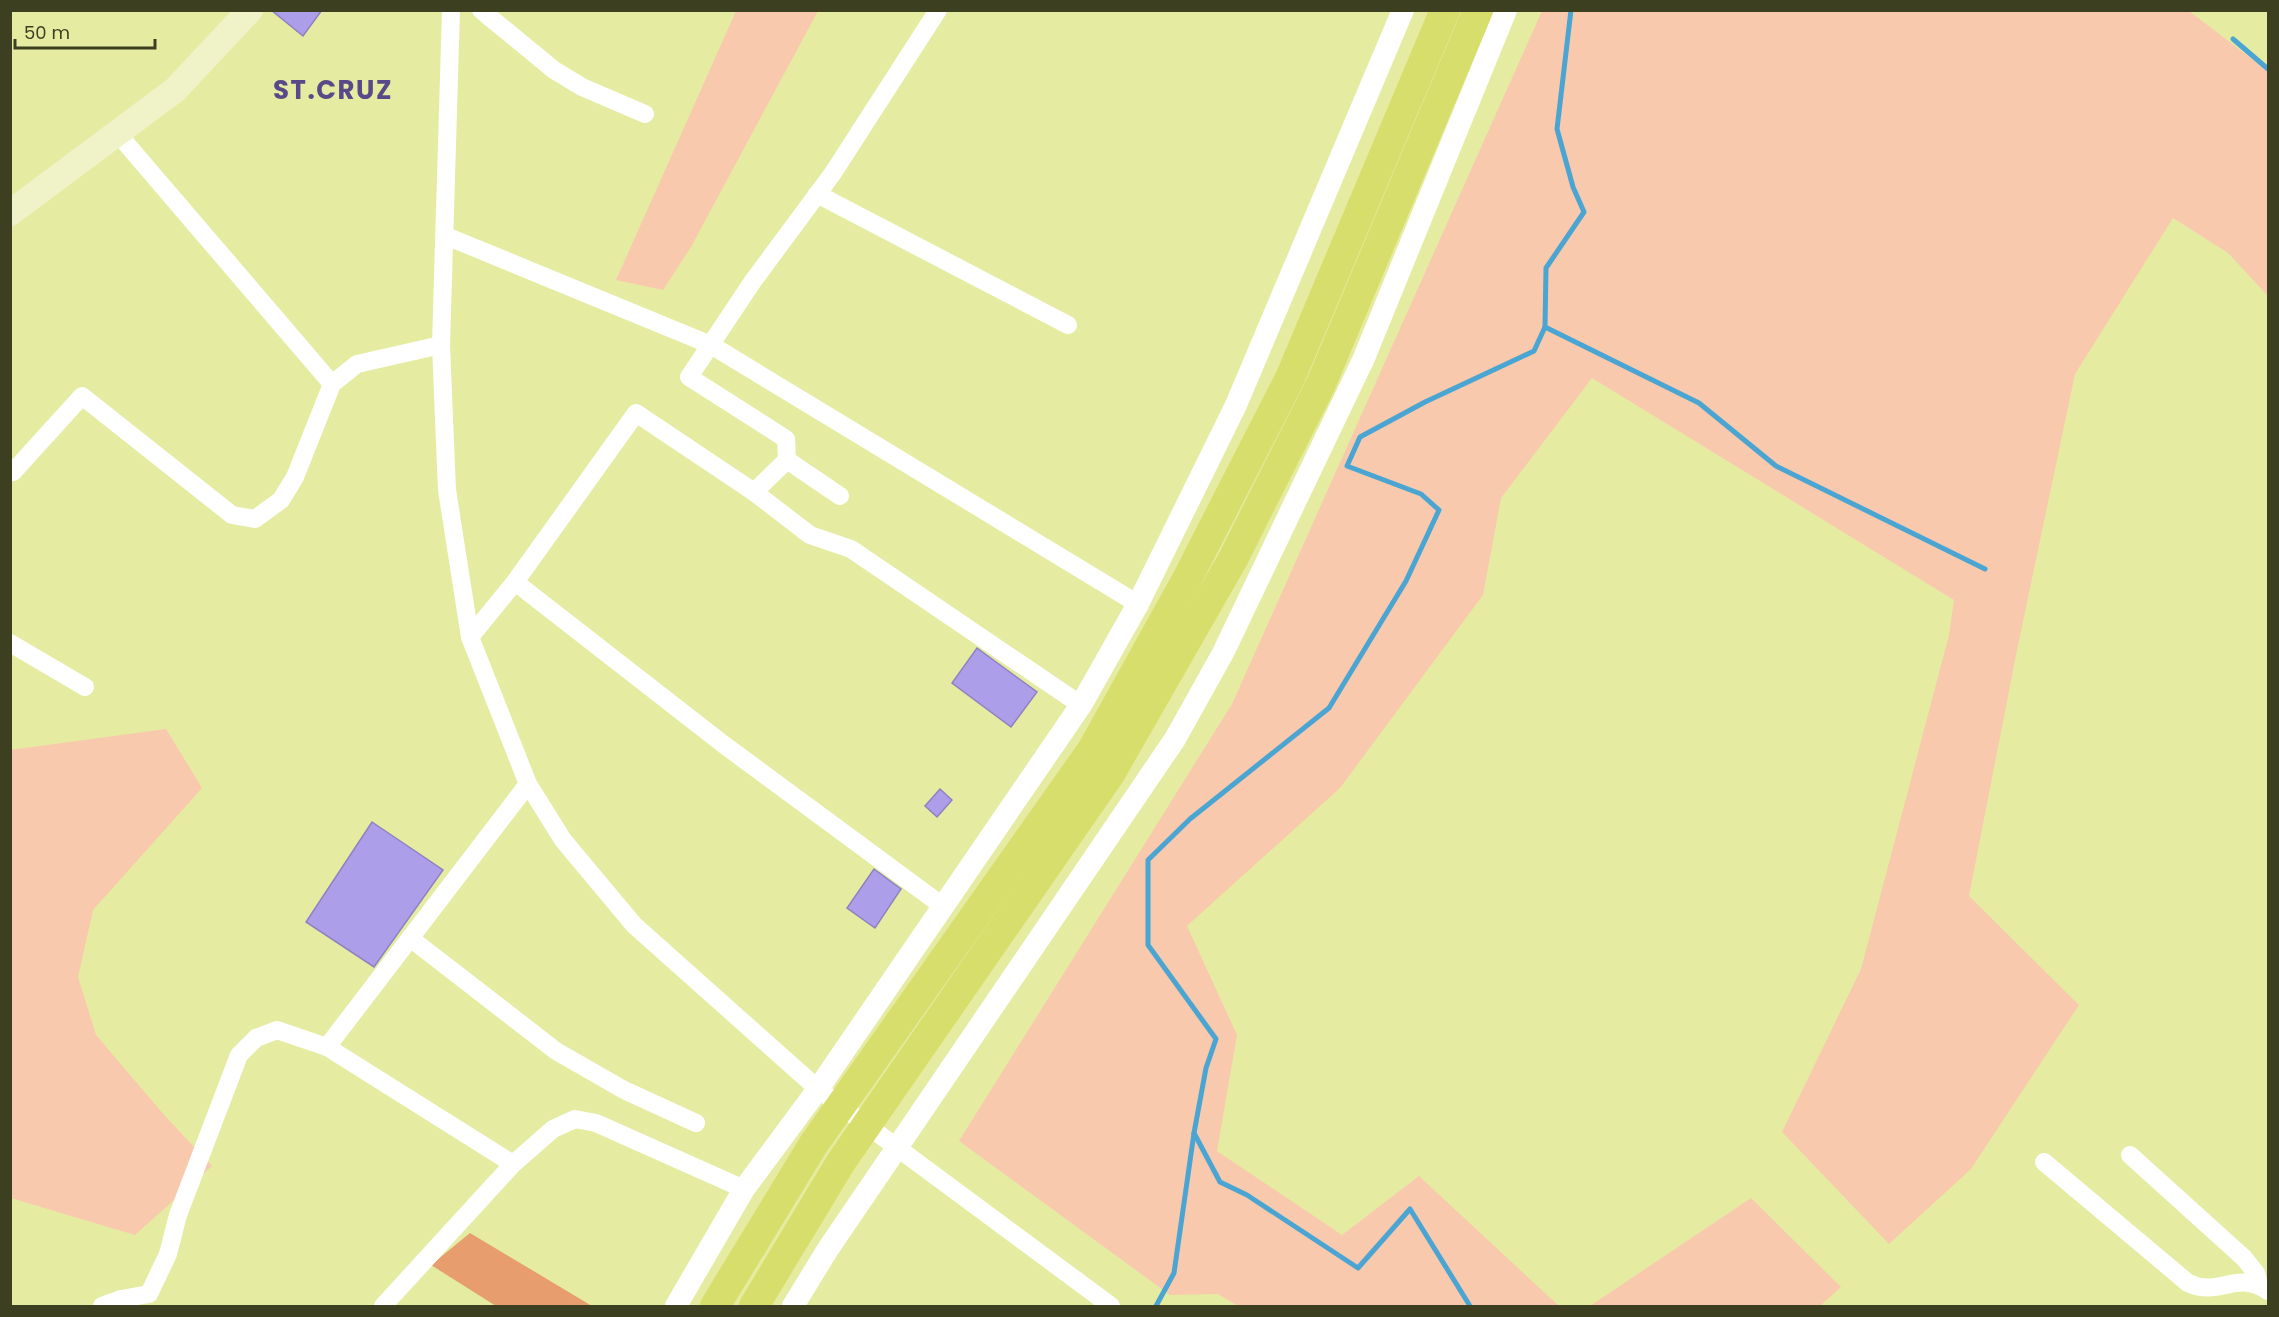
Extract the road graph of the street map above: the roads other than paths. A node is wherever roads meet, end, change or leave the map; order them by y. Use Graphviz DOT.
graph roads {
  1 [pos="250,10"];
  2 [pos="451,10"];
  3 [pos="481,10"];
  4 [pos="938,10"];
  5 [pos="1403,10"];
  6 [pos="1445,10"];
  7 [pos="1478,10"];
  8 [pos="1506,10"];
  9 [pos="645,114"];
  10 [pos="118,134"];
  11 [pos="817,194"];
  12 [pos="10,213"];
  13 [pos="446,236"];
  14 [pos="1068,325"];
  15 [pos="441,345"];
  16 [pos="711,345"];
  17 [pos="332,384"];
  18 [pos="787,460"];
  19 [pos="10,470"];
  20 [pos="754,492"];
  21 [pos="840,496"];
  22 [pos="515,582"];
  23 [pos="1138,604"];
  24 [pos="470,637"];
  25 [pos="10,643"];
  26 [pos="85,687"];
  27 [pos="1081,705"];
  28 [pos="528,784"];
  29 [pos="944,907"];
  30 [pos="410,938"];
  31 [pos="327,1047"];
  32 [pos="818,1089"];
  33 [pos="696,1123"];
  34 [pos="896,1149"];
  35 [pos="2130,1155"];
  36 [pos="2044,1162"];
  37 [pos="513,1164"];
  38 [pos="744,1189"];
  39 [pos="2264,1288"];
  40 [pos="155,1300"];
  41 [pos="102,1306"];
  42 [pos="383,1306"];
  43 [pos="676,1306"];
  44 [pos="715,1306"];
  45 [pos="754,1306"];
  46 [pos="793,1306"];
  47 [pos="1111,1306"];
  1 -- 10 [label="main road"];
  2 -- 13 [label="street"];
  3 -- 9 [label="street"];
  4 -- 11 [label="street"];
  5 -- 23 [label="street"];
  6 -- 44 [label="highway"];
  7 -- 45 [label="highway"];
  8 -- 34 [label="street"];
  10 -- 12 [label="main road"];
  10 -- 17 [label="street"];
  11 -- 14 [label="street"];
  11 -- 16 [label="street"];
  13 -- 15 [label="street"];
  13 -- 16 [label="street"];
  15 -- 17 [label="street"];
  15 -- 24 [label="street"];
  16 -- 18 [label="street"];
  16 -- 23 [label="street"];
  17 -- 19 [label="street"];
  18 -- 20 [label="street"];
  18 -- 21 [label="street"];
  20 -- 22 [label="street"];
  20 -- 27 [label="street"];
  22 -- 24 [label="street"];
  22 -- 29 [label="street"];
  23 -- 27 [label="street"];
  24 -- 28 [label="street"];
  25 -- 26 [label="street"];
  27 -- 29 [label="street"];
  28 -- 30 [label="street"];
  28 -- 32 [label="street"];
  29 -- 32 [label="street"];
  30 -- 31 [label="street"];
  30 -- 33 [label="street"];
  31 -- 37 [label="street"];
  31 -- 40 [label="street"];
  32 -- 34 [label="street"];
  32 -- 38 [label="street"];
  34 -- 46 [label="street"];
  34 -- 47 [label="street"];
  35 -- 39 [label="street"];
  36 -- 39 [label="street"];
  37 -- 38 [label="street"];
  37 -- 42 [label="street"];
  38 -- 43 [label="street"];
  40 -- 41 [label="street"];
}
